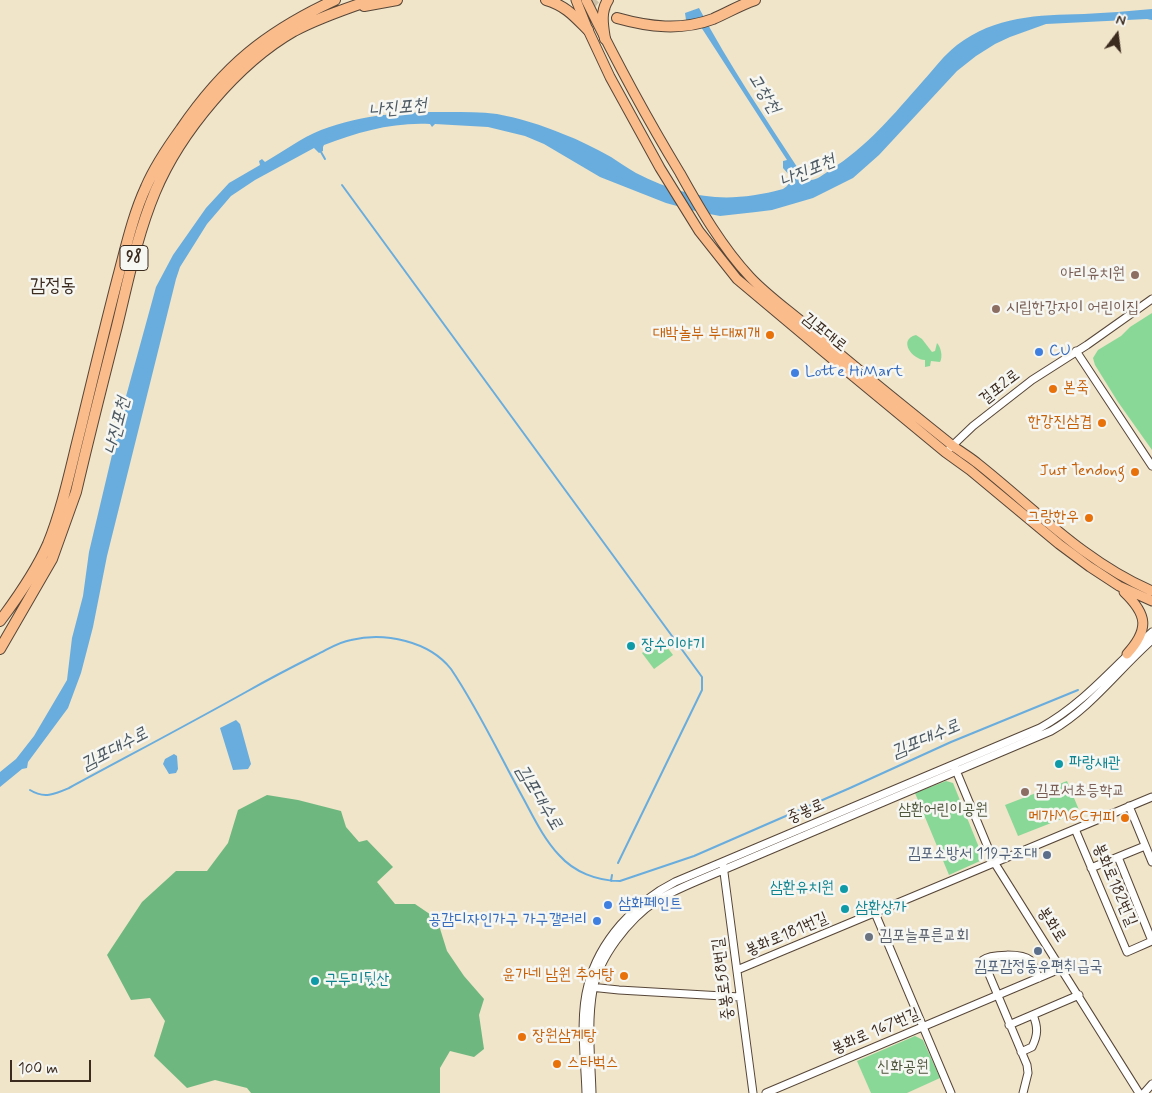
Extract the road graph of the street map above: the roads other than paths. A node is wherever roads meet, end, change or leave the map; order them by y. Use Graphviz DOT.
graph roads {
  1 [pos="335,0"];
  2 [pos="371,0"];
  3 [pos="397,0"];
  4 [pos="546,0"];
  5 [pos="568,0"];
  6 [pos="576,0"];
  7 [pos="586,0"];
  8 [pos="608,0"];
  9 [pos="755,0"];
  10 [pos="344,10"];
  11 [pos="617,18"];
  12 [pos="588,30"];
  13 [pos="605,40"];
  14 [pos="1152,299"];
  15 [pos="1152,303"];
  16 [pos="1077,353"];
  17 [pos="950,450"];
  18 [pos="1152,466"];
  19 [pos="1119,586"];
  20 [pos="1152,591"];
  21 [pos="18,594"];
  22 [pos="1152,601"];
  23 [pos="24,608"];
  24 [pos="0,614"];
  25 [pos="0,620"];
  26 [pos="1152,632"];
  27 [pos="0,639"];
  28 [pos="1152,640"];
  29 [pos="1152,648"];
  30 [pos="0,649"];
  31 [pos="1131,655"];
  32 [pos="955,768"];
  33 [pos="1152,797"];
  34 [pos="1129,806"];
  35 [pos="1074,829"];
  36 [pos="1145,846"];
  37 [pos="1118,857"];
  38 [pos="994,862"];
  39 [pos="1152,862"];
  40 [pos="724,866"];
  41 [pos="1091,868"];
  42 [pos="875,913"];
  43 [pos="1152,941"];
  44 [pos="1062,968"];
  45 [pos="737,970"];
  46 [pos="1039,978"];
  47 [pos="590,987"];
  48 [pos="1079,995"];
  49 [pos="997,996"];
  50 [pos="740,997"];
  51 [pos="1033,1015"];
  52 [pos="1009,1025"];
  53 [pos="923,1027"];
  54 [pos="1021,1052"];
  55 [pos="1152,1084"];
  56 [pos="586,1093"];
  57 [pos="592,1093"];
  58 [pos="753,1093"];
  59 [pos="766,1093"];
  60 [pos="951,1093"];
  61 [pos="1023,1093"];
  62 [pos="1139,1093"];
  63 [pos="1144,1093"];
  1 -- 21 [label="highway, 98"];
  2 -- 10 [label="highway, 98"];
  3 -- 10 [label="highway"];
  4 -- 12 [label="highway"];
  5 -- 12 [label="highway"];
  6 -- 12 [label="main road, 김포대로"];
  7 -- 13 [label="main road, 김포대로"];
  8 -- 13 [label="highway"];
  9 -- 11 [label="highway"];
  10 -- 23 [label="highway, 98"];
  12 -- 17 [label="main road, 김포대로"];
  13 -- 17 [label="main road, 김포대로"];
  14 -- 16 [label="street, 걸포2로"];
  15 -- 16 [label="street, 걸포2로"];
  16 -- 17 [label="street, 걸포2로"];
  16 -- 18 [label="street"];
  17 -- 19 [label="main road, 김포대로"];
  17 -- 20 [label="main road, 김포대로"];
  19 -- 22 [label="main road, 김포대로"];
  19 -- 31 [label="main road"];
  21 -- 24 [label="highway"];
  21 -- 25 [label="highway, 98"];
  23 -- 27 [label="highway, 98"];
  23 -- 30 [label="highway"];
  26 -- 31 [label="street, 중봉로"];
  28 -- 31 [label="street, 중봉로"];
  29 -- 31 [label="street"];
  31 -- 32 [label="street, 중봉로"];
  32 -- 38 [label="street, 봉화로"];
  32 -- 40 [label="street, 중봉로"];
  33 -- 34 [label="street, 봉화로182번길"];
  34 -- 35 [label="street, 봉화로182번길"];
  34 -- 36 [label="street"];
  35 -- 38 [label="street, 봉화로182번길"];
  35 -- 41 [label="street, 봉화로182번길"];
  36 -- 37 [label="street"];
  36 -- 39 [label="street"];
  37 -- 41 [label="street"];
  37 -- 43 [label="street"];
  38 -- 42 [label="street, 봉화로181번길"];
  38 -- 44 [label="street, 봉화로"];
  40 -- 45 [label="street, 중봉로58번길"];
  40 -- 47 [label="street, 중봉로"];
  41 -- 43 [label="street, 봉화로182번길"];
  42 -- 45 [label="street, 봉화로181번길"];
  42 -- 53 [label="street"];
  44 -- 46 [label="street, 봉화로 167번길"];
  44 -- 48 [label="street, 봉화로"];
  45 -- 50 [label="street, 중봉로58번길"];
  46 -- 49 [label="street, 봉화로 167번길"];
  46 -- 49 [label="street"];
  47 -- 50 [label="street"];
  47 -- 56 [label="street, 중봉로"];
  47 -- 57 [label="street, 중봉로"];
  48 -- 51 [label="street"];
  48 -- 62 [label="street, 봉화로"];
  49 -- 52 [label="street"];
  49 -- 53 [label="street, 봉화로 167번길"];
  50 -- 58 [label="street, 중봉로58번길"];
  51 -- 52 [label="street"];
  51 -- 54 [label="street"];
  52 -- 54 [label="street"];
  53 -- 59 [label="street, 봉화로 167번길"];
  53 -- 60 [label="street"];
  54 -- 61 [label="street"];
  55 -- 63 [label="street"];
}
